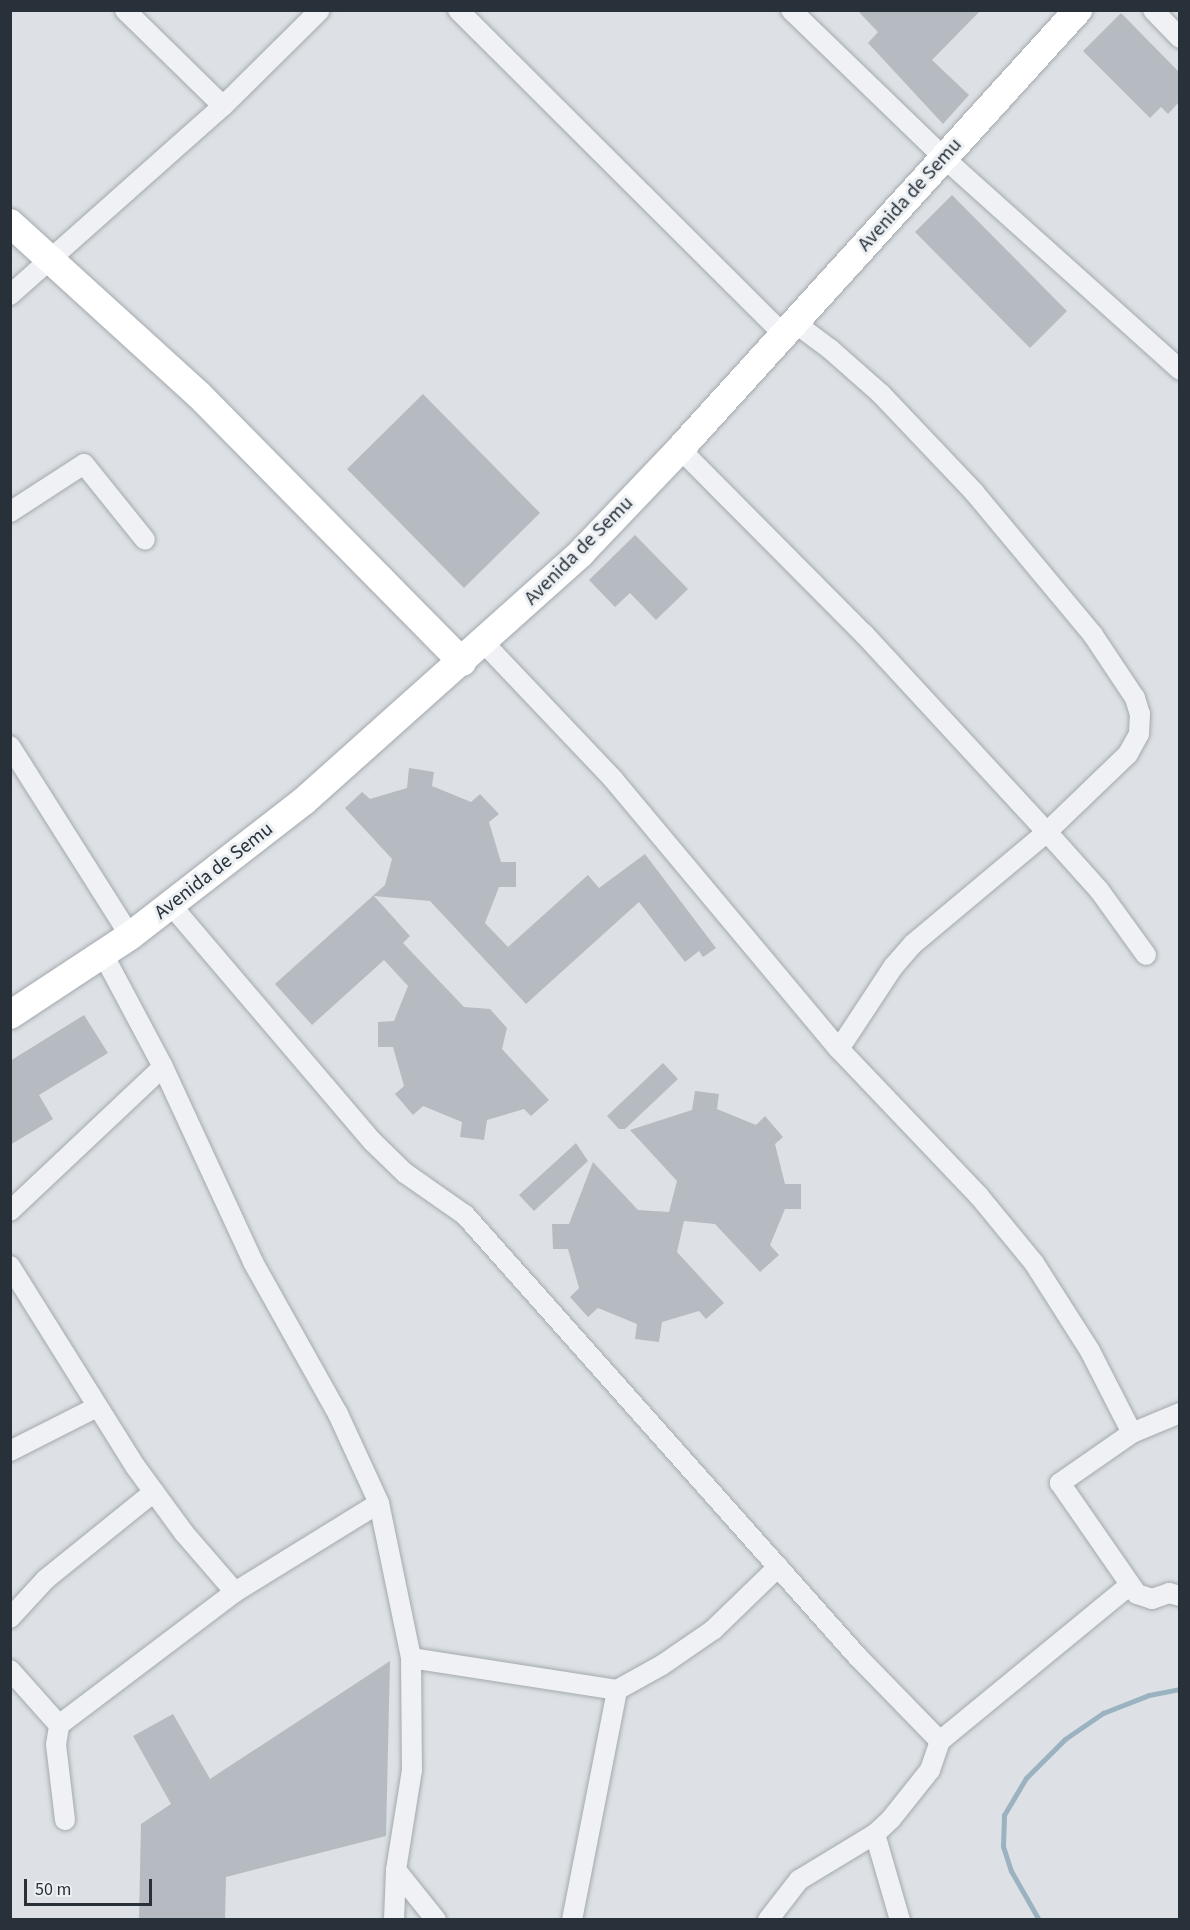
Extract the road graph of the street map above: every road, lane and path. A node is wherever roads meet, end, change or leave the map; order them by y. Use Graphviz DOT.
graph roads {
  1 [pos="125,10"];
  2 [pos="320,10"];
  3 [pos="458,10"];
  4 [pos="791,10"];
  5 [pos="1078,10"];
  6 [pos="1153,10"];
  7 [pos="1179,38"];
  8 [pos="223,106"];
  9 [pos="943,158"];
  10 [pos="10,223"];
  11 [pos="50,260"];
  12 [pos="10,296"];
  13 [pos="789,329"];
  14 [pos="1179,370"];
  15 [pos="680,449"];
  16 [pos="10,512"];
  17 [pos="145,540"];
  18 [pos="484,643"];
  19 [pos="462,662"];
  20 [pos="10,746"];
  21 [pos="1047,832"];
  22 [pos="171,905"];
  23 [pos="130,936"];
  24 [pos="104,954"];
  25 [pos="1146,955"];
  26 [pos="10,1015"];
  27 [pos="839,1049"];
  28 [pos="163,1067"];
  29 [pos="10,1211"];
  30 [pos="10,1266"];
  31 [pos="95,1408"];
  32 [pos="1179,1413"];
  33 [pos="1132,1433"];
  34 [pos="10,1451"];
  35 [pos="154,1492"];
  36 [pos="379,1503"];
  37 [pos="778,1566"];
  38 [pos="1130,1585"];
  39 [pos="235,1592"];
  40 [pos="1179,1596"];
  41 [pos="10,1618"];
  42 [pos="411,1658"];
  43 [pos="10,1670"];
  44 [pos="616,1690"];
  45 [pos="59,1725"];
  46 [pos="940,1741"];
  47 [pos="65,1820"];
  48 [pos="875,1834"];
  49 [pos="396,1870"];
  50 [pos="394,1920"];
  51 [pos="436,1920"];
  52 [pos="572,1920"];
  53 [pos="768,1920"];
  54 [pos="900,1920"];
  1 -- 8 [label="street"];
  2 -- 8 [label="street"];
  3 -- 13 [label="street"];
  4 -- 9 [label="street"];
  5 -- 9 [label="main road, Avenida de Semu"];
  6 -- 7 [label="street"];
  8 -- 11 [label="street"];
  9 -- 13 [label="main road, Avenida de Semu"];
  9 -- 14 [label="street"];
  10 -- 11 [label="main road"];
  11 -- 12 [label="street"];
  11 -- 19 [label="main road"];
  13 -- 15 [label="main road, Avenida de Semu"];
  13 -- 21 [label="street"];
  15 -- 18 [label="main road, Avenida de Semu"];
  15 -- 21 [label="street"];
  16 -- 17 [label="street"];
  18 -- 19 [label="main road, Avenida de Semu"];
  18 -- 27 [label="street"];
  19 -- 22 [label="main road, Avenida de Semu"];
  20 -- 23 [label="street"];
  21 -- 25 [label="street"];
  21 -- 27 [label="street"];
  22 -- 23 [label="main road, Avenida de Semu"];
  22 -- 37 [label="street"];
  23 -- 24 [label="main road, Avenida de Semu"];
  24 -- 26 [label="main road, Avenida de Semu"];
  24 -- 28 [label="street"];
  27 -- 33 [label="street"];
  28 -- 29 [label="street"];
  28 -- 36 [label="street"];
  30 -- 31 [label="street"];
  31 -- 34 [label="street"];
  31 -- 35 [label="street"];
  32 -- 33 [label="street"];
  33 -- 38 [label="street"];
  35 -- 39 [label="street"];
  35 -- 41 [label="street"];
  36 -- 39 [label="street"];
  36 -- 42 [label="street"];
  37 -- 44 [label="street"];
  37 -- 46 [label="street"];
  38 -- 40 [label="street"];
  38 -- 46 [label="street"];
  39 -- 45 [label="street"];
  42 -- 44 [label="street"];
  42 -- 49 [label="street"];
  43 -- 45 [label="street"];
  44 -- 52 [label="street"];
  45 -- 47 [label="street"];
  46 -- 48 [label="street"];
  48 -- 53 [label="street"];
  48 -- 54 [label="street"];
  49 -- 50 [label="street"];
  49 -- 51 [label="street"];
}
